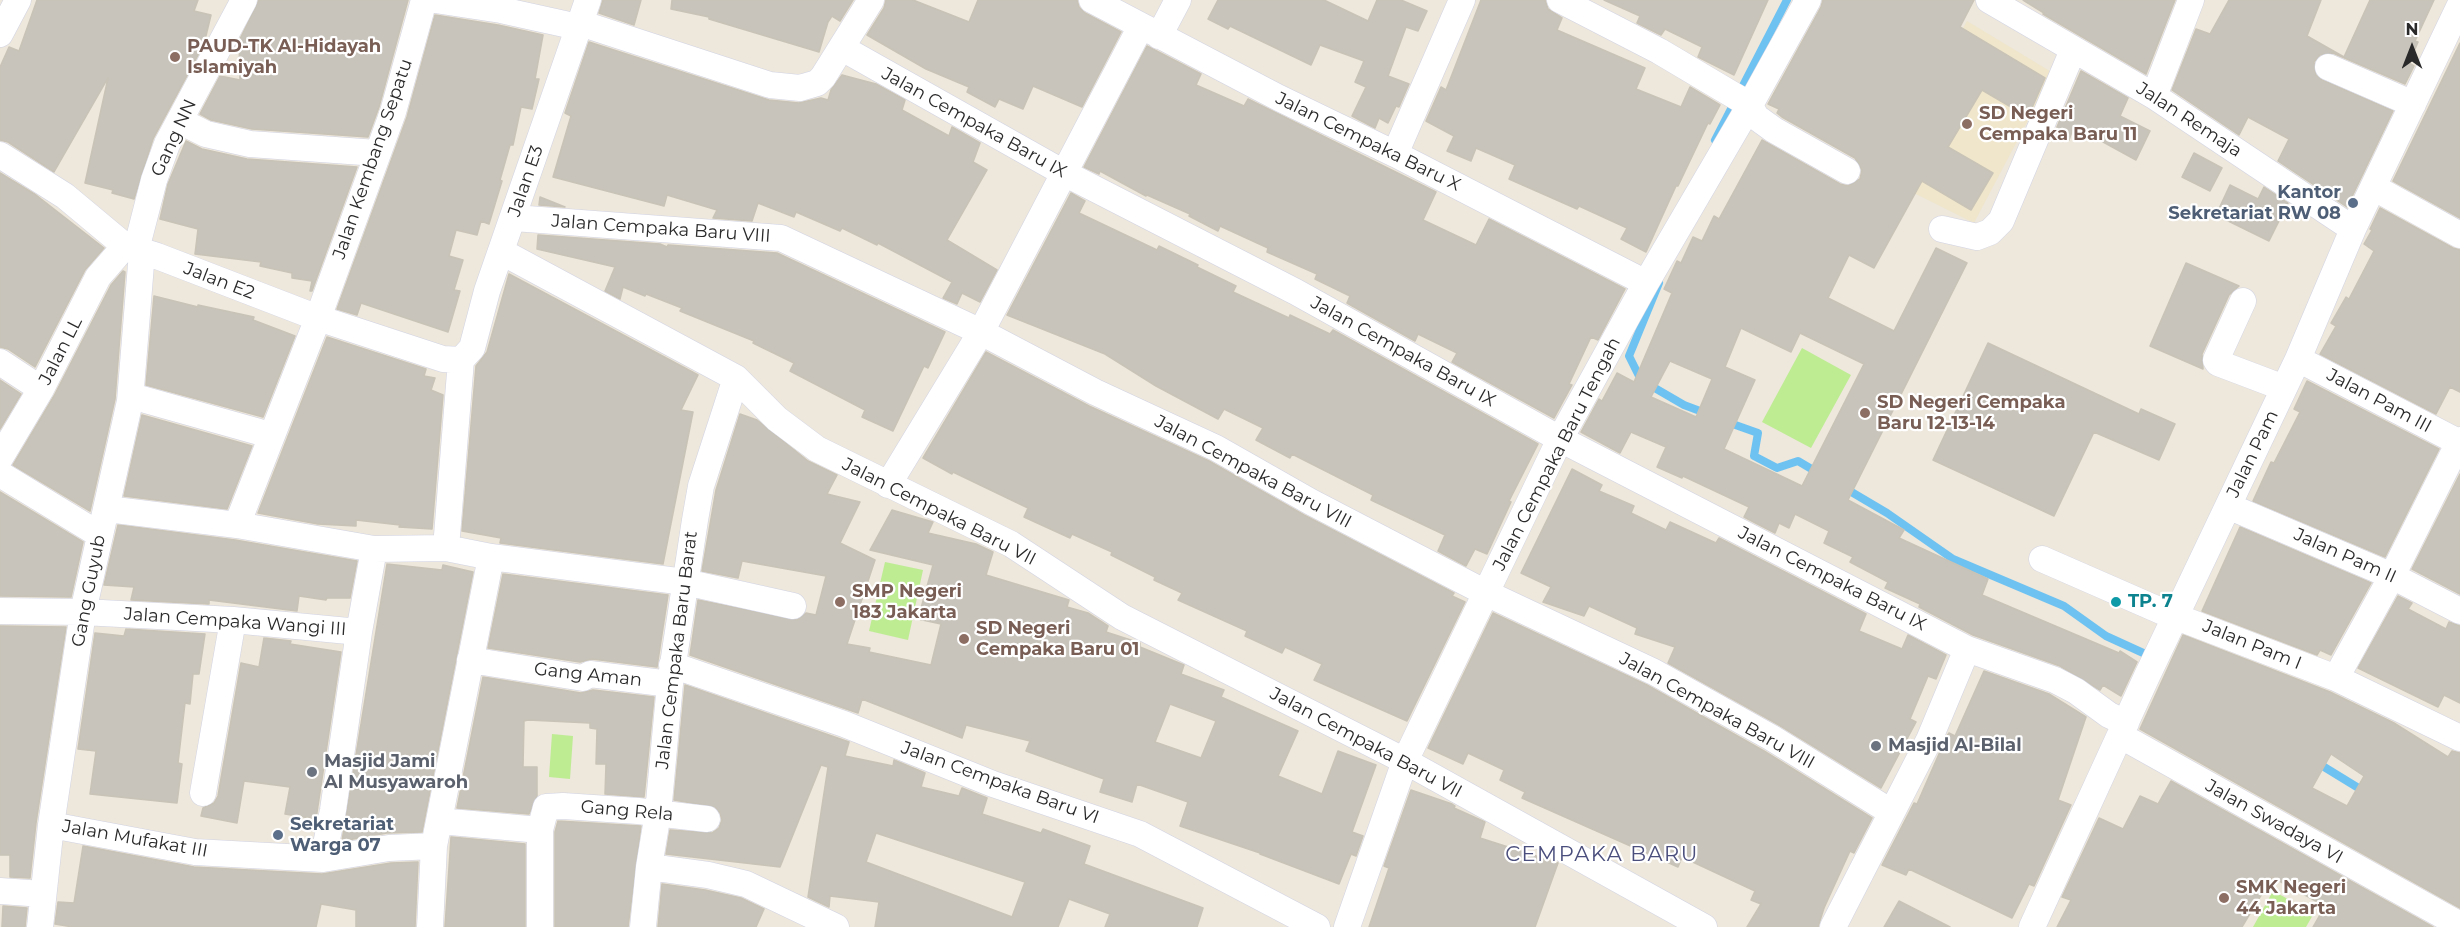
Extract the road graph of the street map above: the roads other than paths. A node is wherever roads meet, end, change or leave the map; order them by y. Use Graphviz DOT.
graph roads {
  1 [pos="18,0"];
  2 [pos="244,0"];
  3 [pos="424,0"];
  4 [pos="435,0"];
  5 [pos="871,0"];
  6 [pos="1092,0"];
  7 [pos="1178,0"];
  8 [pos="1462,0"];
  9 [pos="1560,0"];
  10 [pos="1808,0"];
  11 [pos="1989,0"];
  12 [pos="2191,0"];
  13 [pos="582,17"];
  14 [pos="2457,20"];
  15 [pos="1150,31"];
  16 [pos="0,34"];
  17 [pos="842,48"];
  18 [pos="2073,50"];
  19 [pos="2328,67"];
  20 [pos="2154,96"];
  21 [pos="1739,98"];
  22 [pos="2413,104"];
  23 [pos="180,122"];
  24 [pos="377,153"];
  25 [pos="1395,154"];
  26 [pos="0,155"];
  27 [pos="1847,171"];
  28 [pos="1064,173"];
  29 [pos="2373,187"];
  30 [pos="514,218"];
  31 [pos="1942,229"];
  32 [pos="2353,229"];
  33 [pos="2460,235"];
  34 [pos="134,249"];
  35 [pos="502,252"];
  36 [pos="1650,277"];
  37 [pos="2243,301"];
  38 [pos="318,318"];
  39 [pos="981,332"];
  40 [pos="2298,358"];
  41 [pos="461,360"];
  42 [pos="0,362"];
  43 [pos="736,378"];
  44 [pos="2284,388"];
  45 [pos="41,389"];
  46 [pos="130,400"];
  47 [pos="270,435"];
  48 [pos="1560,439"];
  49 [pos="2460,442"];
  50 [pos="0,458"];
  51 [pos="0,474"];
  52 [pos="888,485"];
  53 [pos="2228,506"];
  54 [pos="107,509"];
  55 [pos="237,525"];
  56 [pos="100,535"];
  57 [pos="446,548"];
  58 [pos="374,549"];
  59 [pos="491,557"];
  60 [pos="2042,559"];
  61 [pos="2392,576"];
  62 [pos="685,582"];
  63 [pos="1486,593"];
  64 [pos="793,606"];
  65 [pos="2460,610"];
  66 [pos="0,611"];
  67 [pos="83,612"];
  68 [pos="2177,615"];
  69 [pos="232,620"];
  70 [pos="360,632"];
  71 [pos="1967,649"];
  72 [pos="470,660"];
  73 [pos="671,675"];
  74 [pos="2336,678"];
  75 [pos="2123,729"];
  76 [pos="2460,738"];
  77 [pos="1405,761"];
  78 [pos="203,793"];
  79 [pos="1891,812"];
  80 [pos="658,813"];
  81 [pos="543,819"];
  82 [pos="707,819"];
  83 [pos="51,825"];
  84 [pos="436,833"];
  85 [pos="323,859"];
  86 [pos="649,867"];
  87 [pos="0,891"];
  88 [pos="43,894"];
  89 [pos="2443,922"];
  90 [pos="40,927"];
  91 [pos="430,927"];
  92 [pos="540,927"];
  93 [pos="643,927"];
  94 [pos="836,927"];
  95 [pos="1317,927"];
  96 [pos="1347,927"];
  97 [pos="1704,927"];
  98 [pos="1833,927"];
  99 [pos="2032,927"];
  1 -- 16 [label="street"];
  2 -- 23 [label="street, Gang NN"];
  3 -- 24 [label="street, Jalan Kembang Sepatu"];
  4 -- 13 [label="street"];
  5 -- 17 [label="street"];
  6 -- 15 [label="street, Jalan Cempaka Baru X"];
  7 -- 15 [label="street"];
  8 -- 25 [label="street"];
  9 -- 21 [label="street"];
  10 -- 21 [label="street, Jalan Cempaka Baru Tengah"];
  11 -- 18 [label="street, Jalan Remaja"];
  12 -- 20 [label="street"];
  13 -- 17 [label="street"];
  13 -- 30 [label="street, Jalan E3"];
  14 -- 22 [label="street, Jalan Pam"];
  15 -- 25 [label="street, Jalan Cempaka Baru X"];
  15 -- 28 [label="street"];
  17 -- 28 [label="street, Jalan Cempaka Baru IX"];
  18 -- 20 [label="street, Jalan Remaja"];
  18 -- 31 [label="street"];
  19 -- 22 [label="street"];
  20 -- 32 [label="street, Jalan Remaja"];
  21 -- 27 [label="street"];
  21 -- 36 [label="street, Jalan Cempaka Baru Tengah"];
  22 -- 29 [label="street, Jalan Pam"];
  23 -- 24 [label="street"];
  23 -- 34 [label="street, Gang NN"];
  24 -- 38 [label="street, Jalan Kembang Sepatu"];
  25 -- 36 [label="street, Jalan Cempaka Baru X"];
  26 -- 34 [label="street, Jalan E2"];
  28 -- 39 [label="street"];
  28 -- 48 [label="street, Jalan Cempaka Baru IX"];
  29 -- 32 [label="street, Jalan Pam"];
  29 -- 33 [label="street"];
  30 -- 35 [label="street, Jalan E3"];
  30 -- 39 [label="street, Jalan Cempaka Baru VIII"];
  32 -- 40 [label="street, Jalan Pam"];
  34 -- 38 [label="street, Jalan E2"];
  34 -- 45 [label="street, Jalan LL"];
  34 -- 46 [label="street, Gang NN"];
  35 -- 41 [label="street, Jalan E3"];
  35 -- 43 [label="street, Jalan Cempaka Baru VII"];
  36 -- 48 [label="street, Jalan Cempaka Baru Tengah"];
  37 -- 44 [label="street"];
  38 -- 41 [label="street, Jalan E2"];
  38 -- 47 [label="street"];
  39 -- 52 [label="street"];
  39 -- 63 [label="street, Jalan Cempaka Baru VIII"];
  40 -- 44 [label="street, Jalan Pam"];
  40 -- 49 [label="street, Jalan Pam III"];
  41 -- 57 [label="street"];
  42 -- 45 [label="street"];
  43 -- 52 [label="street, Jalan Cempaka Baru VII"];
  43 -- 62 [label="street, Jalan Cempaka Baru Barat"];
  44 -- 53 [label="street, Jalan Pam"];
  45 -- 50 [label="street, Jalan LL"];
  46 -- 47 [label="street"];
  46 -- 54 [label="street, Gang Guyub"];
  47 -- 55 [label="street"];
  48 -- 63 [label="street, Jalan Cempaka Baru Tengah"];
  48 -- 71 [label="street, Jalan Cempaka Baru IX"];
  49 -- 61 [label="street"];
  51 -- 56 [label="street"];
  52 -- 77 [label="street, Jalan Cempaka Baru VII"];
  53 -- 61 [label="street, Jalan Pam II"];
  53 -- 68 [label="street, Jalan Pam"];
  54 -- 55 [label="street"];
  54 -- 56 [label="street, Gang Guyub"];
  55 -- 58 [label="street"];
  56 -- 67 [label="street, Gang Guyub"];
  57 -- 58 [label="street"];
  57 -- 59 [label="street"];
  58 -- 70 [label="street, Jalan Cempaka Wangi III"];
  59 -- 62 [label="street"];
  59 -- 72 [label="street"];
  60 -- 68 [label="street, Jalan Pam I"];
  61 -- 65 [label="street, Jalan Pam II"];
  61 -- 74 [label="street"];
  62 -- 64 [label="street"];
  62 -- 73 [label="street, Jalan Cempaka Baru Barat"];
  63 -- 77 [label="street, Jalan Cempaka Baru Tengah"];
  63 -- 79 [label="street, Jalan Cempaka Baru VIII"];
  66 -- 67 [label="street, Jalan Cempaka Wangi III"];
  67 -- 69 [label="street, Jalan Cempaka Wangi III"];
  67 -- 83 [label="street, Gang Guyub"];
  68 -- 74 [label="street, Jalan Pam I"];
  68 -- 75 [label="street, Jalan Pam"];
  69 -- 70 [label="street, Jalan Cempaka Wangi III"];
  69 -- 78 [label="street"];
  70 -- 85 [label="street"];
  71 -- 75 [label="street, Jalan Cempaka Baru IX"];
  71 -- 79 [label="street"];
  72 -- 73 [label="street, Gang Aman"];
  72 -- 84 [label="street"];
  73 -- 80 [label="street, Jalan Cempaka Baru Barat"];
  73 -- 95 [label="street, Jalan Cempaka Baru VI"];
  74 -- 76 [label="street, Jalan Pam I"];
  75 -- 89 [label="street, Jalan Swadaya VI"];
  75 -- 99 [label="street, Jalan Pam"];
  77 -- 96 [label="street, Jalan Cempaka Baru Tengah"];
  77 -- 97 [label="street, Jalan Cempaka Baru VII"];
  79 -- 98 [label="street"];
  80 -- 81 [label="street, Gang Rela"];
  80 -- 82 [label="street, Gang Rela"];
  80 -- 86 [label="street, Jalan Cempaka Baru Barat"];
  81 -- 84 [label="street, Gang Rela"];
  81 -- 92 [label="street"];
  83 -- 85 [label="street, Jalan Mufakat III"];
  83 -- 88 [label="street, Gang Guyub"];
  84 -- 85 [label="street, Jalan Mufakat III"];
  84 -- 91 [label="street"];
  86 -- 93 [label="street, Jalan Cempaka Baru Barat"];
  86 -- 94 [label="street"];
  87 -- 88 [label="street"];
  88 -- 90 [label="street, Gang Guyub"];
}
